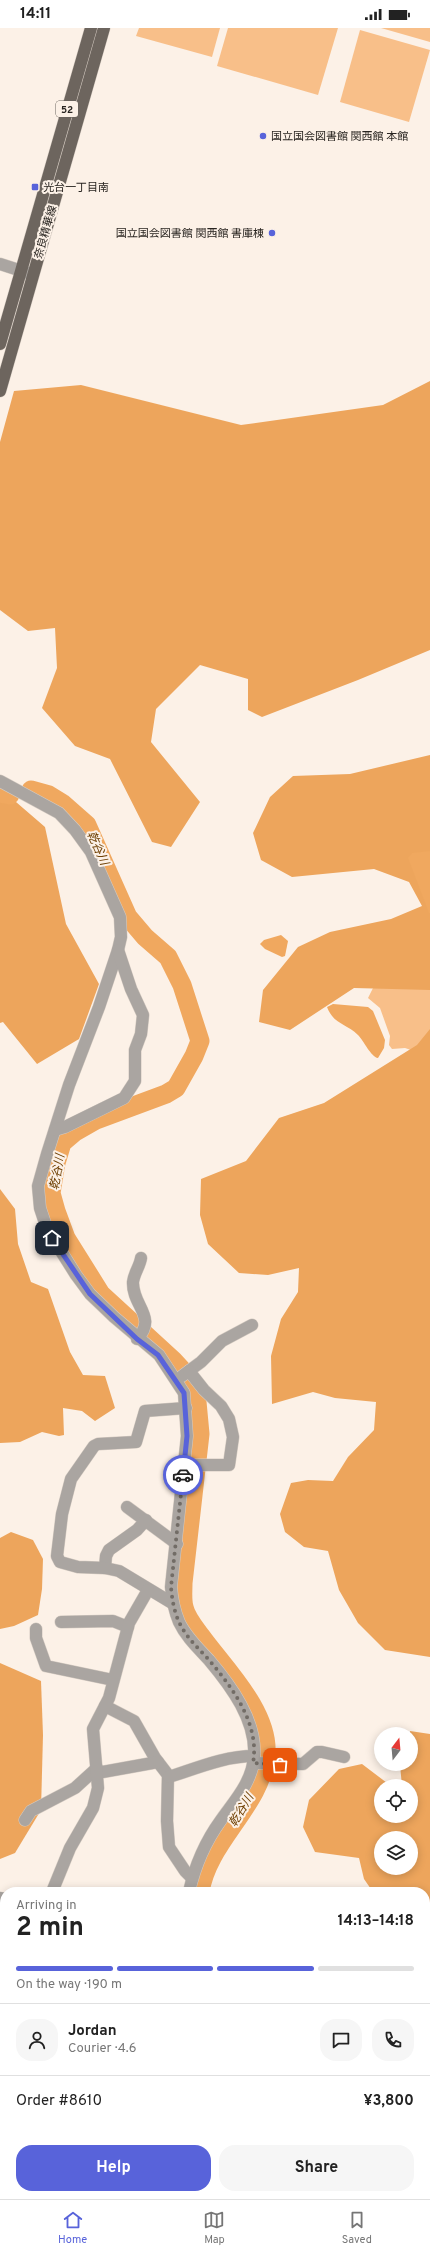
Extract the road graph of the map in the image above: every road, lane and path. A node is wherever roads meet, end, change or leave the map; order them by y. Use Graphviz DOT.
graph roads {
  1 [pos="91,28"];
  2 [pos="104,28"];
  3 [pos="0,264"];
  4 [pos="20,270"];
  5 [pos="33,274"];
  6 [pos="0,344"];
  7 [pos="0,391"];
  8 [pos="0,781"];
  9 [pos="118,950"];
  10 [pos="55,1130"];
  11 [pos="140,1258"];
  12 [pos="252,1325"];
  13 [pos="141,1335"];
  14 [pos="182,1376"];
  15 [pos="186,1408"];
  16 [pos="190,1466"];
  17 [pos="127,1507"];
  18 [pos="146,1520"];
  19 [pos="177,1544"];
  20 [pos="105,1568"];
  21 [pos="148,1590"];
  22 [pos="172,1603"];
  23 [pos="61,1622"];
  24 [pos="128,1626"];
  25 [pos="36,1629"];
  26 [pos="113,1680"];
  27 [pos="105,1706"];
  28 [pos="344,1757"];
  29 [pos="158,1762"];
  30 [pos="259,1762"];
  31 [pos="97,1771"];
  32 [pos="169,1777"];
  33 [pos="24,1820"];
  34 [pos="192,1878"];
  35 [pos="54,1887"];
  36 [pos="190,1887"];
  37 [pos="0,2179"];
  38 [pos="0,2183"];
  1 -- 4 [label="main road, 奈良精華線 / 52"];
  2 -- 5 [label="main road, 奈良精華線 / 52"];
  3 -- 4 [label="street"];
  4 -- 5 [label="street"];
  4 -- 6 [label="main road, 奈良精華線 / 52"];
  5 -- 7 [label="main road, 奈良精華線 / 52"];
  8 -- 9 [label="street"];
  9 -- 10 [label="street"];
  9 -- 10 [label="street"];
  10 -- 13 [label="street"];
  11 -- 13 [label="street"];
  12 -- 14 [label="street"];
  13 -- 14 [label="street"];
  14 -- 15 [label="street"];
  14 -- 16 [label="street"];
  15 -- 16 [label="street"];
  15 -- 20 [label="street"];
  16 -- 19 [label="street"];
  17 -- 18 [label="street"];
  18 -- 19 [label="street"];
  18 -- 20 [label="street"];
  19 -- 22 [label="street"];
  20 -- 21 [label="street"];
  21 -- 22 [label="street"];
  21 -- 24 [label="street"];
  22 -- 30 [label="street"];
  23 -- 24 [label="street"];
  24 -- 26 [label="street"];
  25 -- 26 [label="street"];
  26 -- 27 [label="street"];
  27 -- 29 [label="street"];
  27 -- 31 [label="street"];
  28 -- 30 [label="street"];
  29 -- 31 [label="street"];
  29 -- 32 [label="street"];
  30 -- 32 [label="street"];
  30 -- 34 [label="street"];
  31 -- 33 [label="street"];
  31 -- 35 [label="street"];
  32 -- 34 [label="street"];
  34 -- 36 [label="street"];
  37 -- 38 [label="street"];
}
